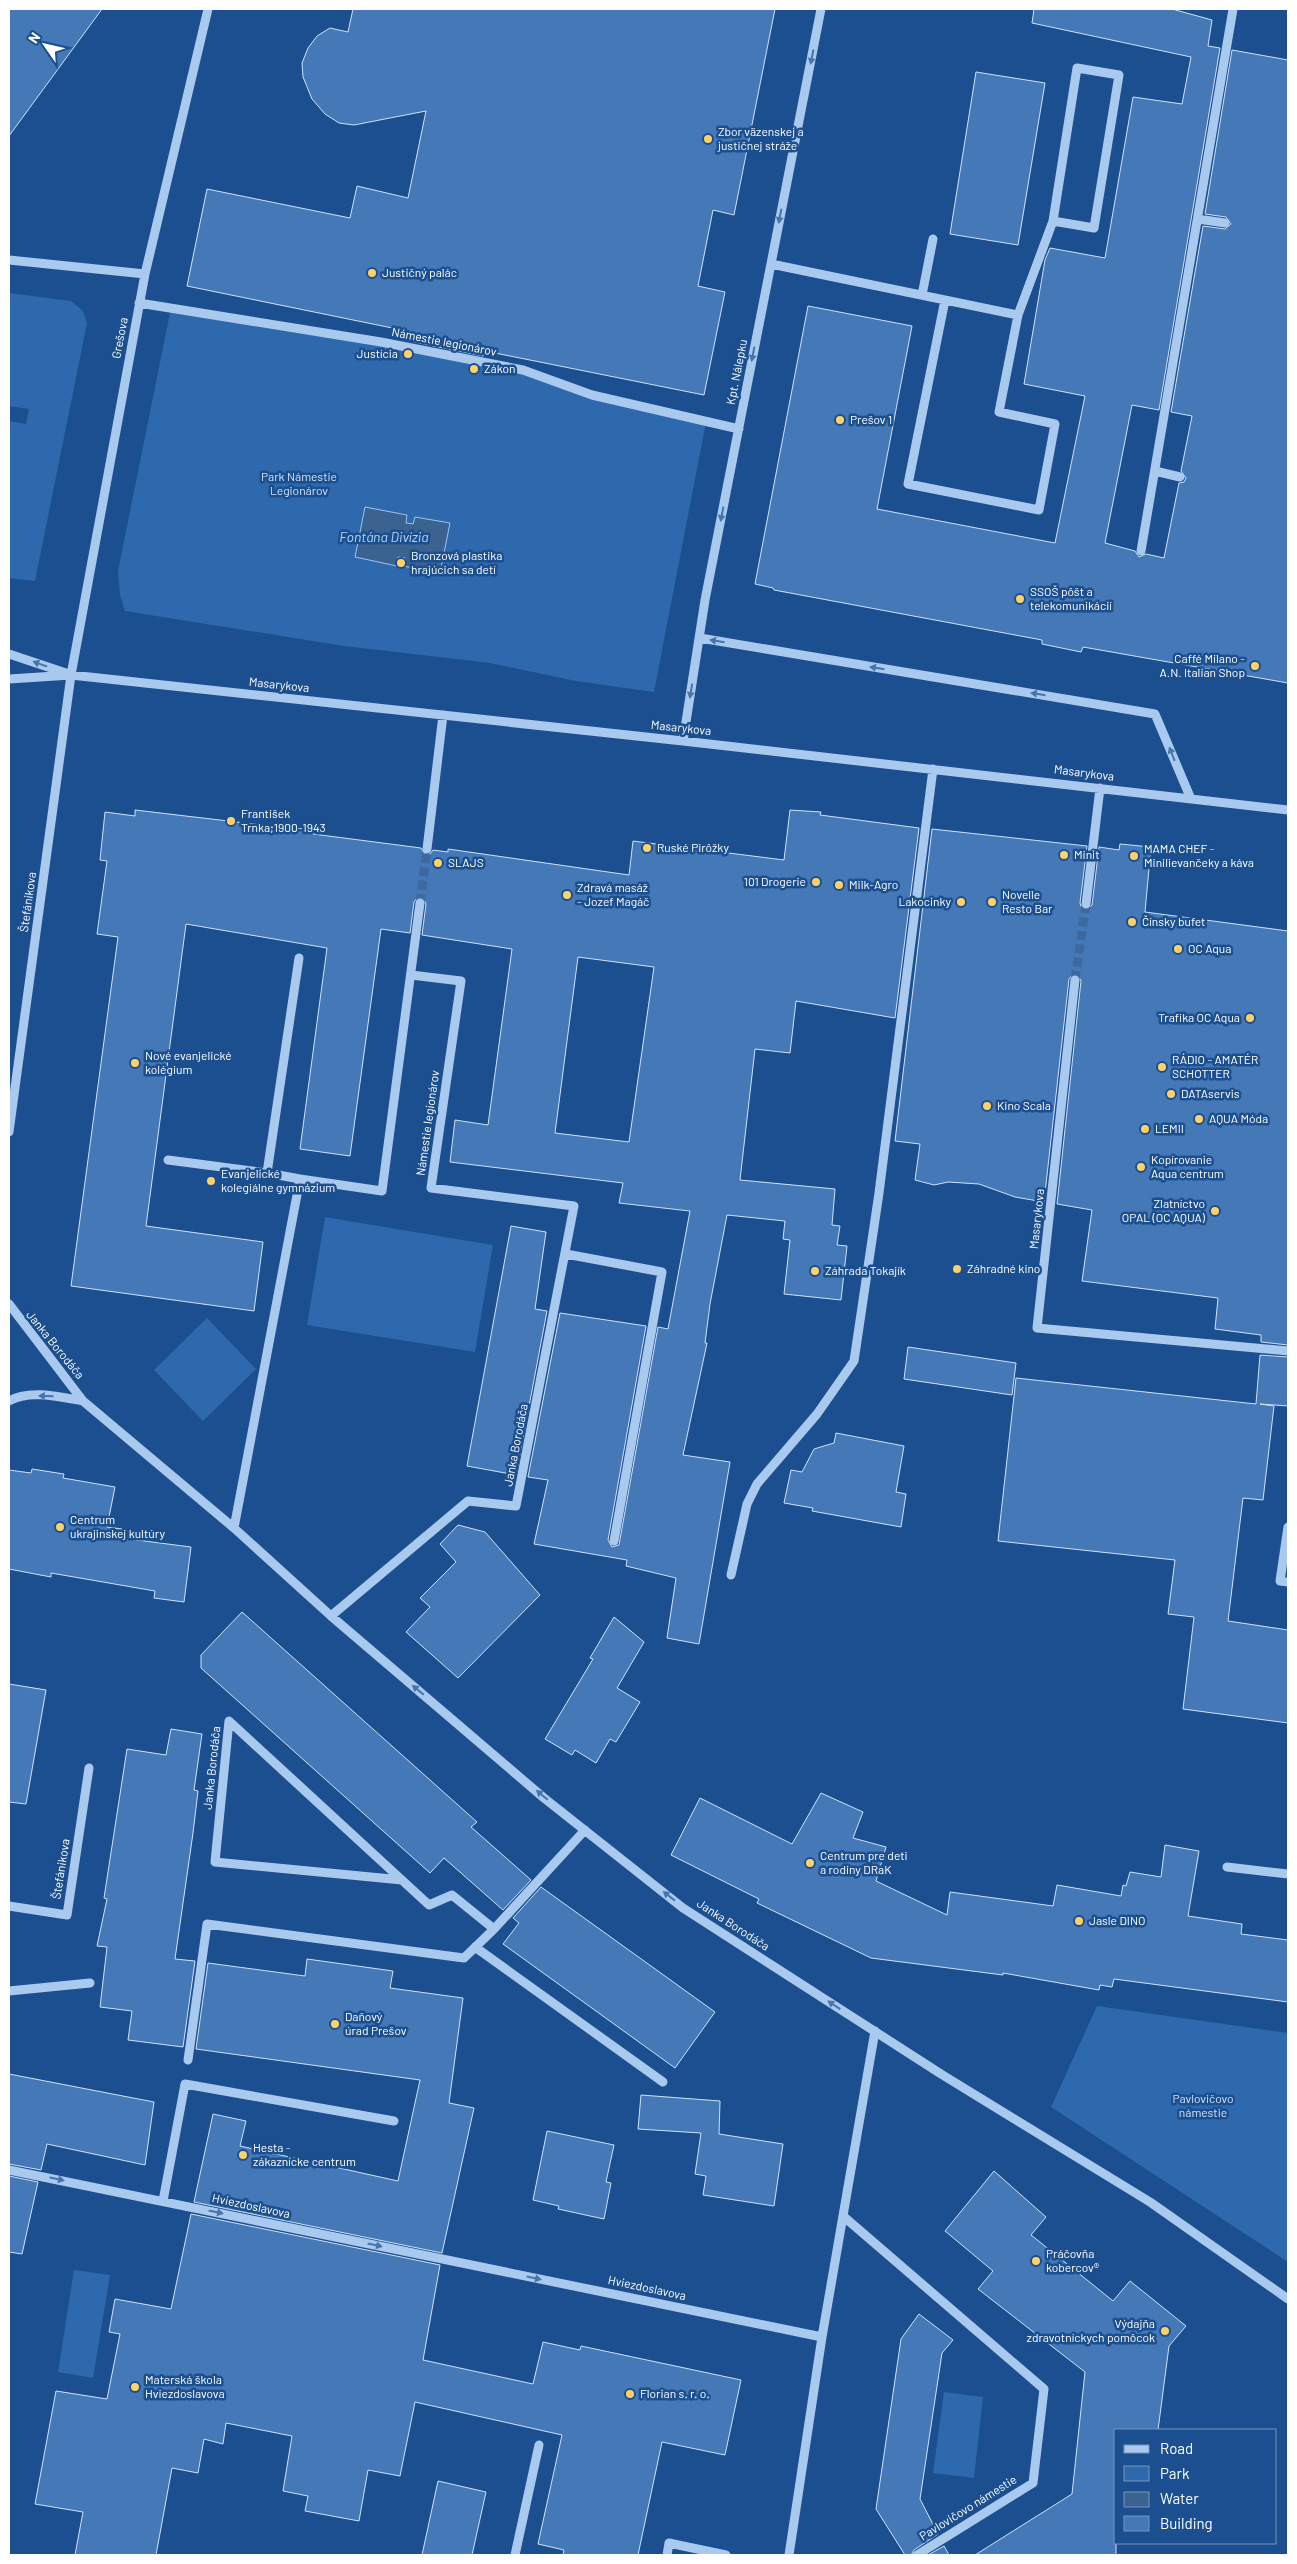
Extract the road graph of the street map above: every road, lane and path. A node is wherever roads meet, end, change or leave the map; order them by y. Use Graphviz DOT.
graph roads {
  1 [pos="208,9"];
  2 [pos="821,9"];
  3 [pos="1233,9"];
  4 [pos="1198,219"];
  5 [pos="1053,222"];
  6 [pos="1225,223"];
  7 [pos="933,239"];
  8 [pos="9,260"];
  9 [pos="771,264"];
  10 [pos="145,274"];
  11 [pos="922,295"];
  12 [pos="945,300"];
  13 [pos="139,303"];
  14 [pos="1018,315"];
  15 [pos="739,429"];
  16 [pos="1154,472"];
  17 [pos="1180,476"];
  18 [pos="1141,551"];
  19 [pos="700,638"];
  20 [pos="9,654"];
  21 [pos="71,675"];
  22 [pos="9,679"];
  23 [pos="443,715"];
  24 [pos="683,741"];
  25 [pos="933,769"];
  26 [pos="1100,788"];
  27 [pos="1191,798"];
  28 [pos="1288,810"];
  29 [pos="427,849"];
  30 [pos="420,903"];
  31 [pos="1086,904"];
  32 [pos="299,958"];
  33 [pos="411,975"];
  34 [pos="1075,980"];
  35 [pos="9,1132"];
  36 [pos="168,1160"];
  37 [pos="267,1173"];
  38 [pos="300,1179"];
  39 [pos="566,1254"];
  40 [pos="9,1304"];
  41 [pos="1288,1351"];
  42 [pos="83,1401"];
  43 [pos="9,1402"];
  44 [pos="1288,1526"];
  45 [pos="234,1528"];
  46 [pos="614,1541"];
  47 [pos="731,1576"];
  48 [pos="1288,1582"];
  49 [pos="331,1616"];
  50 [pos="89,1768"];
  51 [pos="585,1830"];
  52 [pos="1227,1867"];
  53 [pos="1288,1874"];
  54 [pos="402,1880"];
  55 [pos="9,1906"];
  56 [pos="494,1929"];
  57 [pos="475,1947"];
  58 [pos="90,1983"];
  59 [pos="9,1991"];
  60 [pos="875,2032"];
  61 [pos="188,2060"];
  62 [pos="663,2082"];
  63 [pos="394,2121"];
  64 [pos="9,2170"];
  65 [pos="164,2201"];
  66 [pos="843,2216"];
  67 [pos="1288,2299"];
  68 [pos="822,2337"];
  69 [pos="538,2445"];
  70 [pos="515,2555"];
  71 [pos="667,2555"];
  72 [pos="726,2555"];
  73 [pos="789,2555"];
  74 [pos="917,2555"];
  1 -- 10 [label="street, Grešova"];
  2 -- 9 [label="street, Kpt. Nálepku, one-way"];
  3 -- 4 [label="street"];
  4 -- 6 [label="street"];
  4 -- 16 [label="street"];
  5 -- 5 [label="street"];
  5 -- 14 [label="street"];
  7 -- 11 [label="street"];
  8 -- 10 [label="street"];
  9 -- 11 [label="street"];
  9 -- 15 [label="street, Kpt. Nálepku, one-way"];
  10 -- 13 [label="street, Grešova"];
  11 -- 12 [label="street"];
  12 -- 14 [label="street"];
  12 -- 14 [label="street"];
  13 -- 15 [label="street, Námestie legionárov"];
  13 -- 21 [label="street, Grešova"];
  15 -- 19 [label="street, Kpt. Nálepku, one-way"];
  16 -- 17 [label="street"];
  16 -- 18 [label="street"];
  19 -- 24 [label="street, Kpt. Nálepku, one-way"];
  27 -- 19 [label="street, one-way"];
  21 -- 20 [label="street, one-way"];
  21 -- 22 [label="street"];
  21 -- 23 [label="street, Masarykova"];
  21 -- 35 [label="street, Štefánikova"];
  23 -- 24 [label="street, Masarykova"];
  23 -- 29 [label="street"];
  24 -- 25 [label="street, Masarykova"];
  25 -- 26 [label="street, Masarykova"];
  25 -- 47 [label="street"];
  26 -- 27 [label="street, Masarykova"];
  26 -- 31 [label="street"];
  27 -- 28 [label="street, Masarykova"];
  30 -- 33 [label="street"];
  32 -- 37 [label="street"];
  33 -- 38 [label="street"];
  33 -- 39 [label="street, Námestie legionárov"];
  34 -- 41 [label="street, Masarykova"];
  36 -- 37 [label="street"];
  37 -- 38 [label="street"];
  38 -- 45 [label="street"];
  39 -- 46 [label="street"];
  39 -- 49 [label="street, Janka Borodáča"];
  40 -- 42 [label="street, Janka Borodáča"];
  42 -- 43 [label="street, Janka Borodáča, one-way"];
  42 -- 45 [label="street, Janka Borodáča"];
  44 -- 48 [label="street"];
  45 -- 49 [label="street, Janka Borodáča"];
  51 -- 49 [label="street, Janka Borodáča, one-way"];
  50 -- 55 [label="street, Štefánikova"];
  51 -- 56 [label="street"];
  60 -- 51 [label="street, Janka Borodáča, one-way"];
  52 -- 53 [label="street"];
  54 -- 54 [label="street, Janka Borodáča"];
  54 -- 56 [label="street, Janka Borodáča"];
  56 -- 57 [label="street"];
  57 -- 61 [label="street"];
  57 -- 62 [label="street"];
  58 -- 59 [label="street"];
  60 -- 66 [label="street"];
  60 -- 67 [label="street"];
  63 -- 65 [label="street"];
  64 -- 65 [label="street, Hviezdoslavova, one-way"];
  65 -- 68 [label="street, Hviezdoslavova, one-way"];
  66 -- 68 [label="street"];
  66 -- 74 [label="street, Pavlovičovo námestie"];
  68 -- 73 [label="street"];
  69 -- 70 [label="street"];
  71 -- 72 [label="street"];
}
